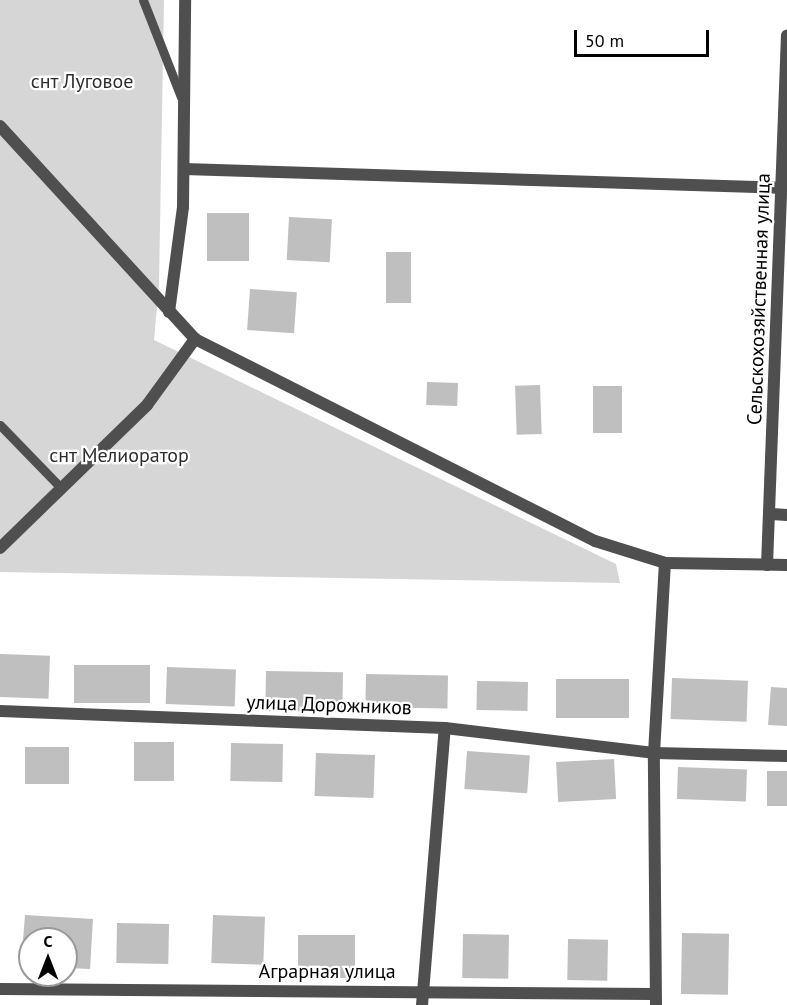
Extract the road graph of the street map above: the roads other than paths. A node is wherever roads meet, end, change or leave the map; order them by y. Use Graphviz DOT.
graph roads {
  1 [pos="143,0"];
  2 [pos="185,0"];
  3 [pos="787,35"];
  4 [pos="181,97"];
  5 [pos="0,126"];
  6 [pos="184,169"];
  7 [pos="784,188"];
  8 [pos="169,312"];
  9 [pos="195,339"];
  10 [pos="0,425"];
  11 [pos="61,488"];
  12 [pos="772,514"];
  13 [pos="787,515"];
  14 [pos="0,548"];
  15 [pos="665,563"];
  16 [pos="768,565"];
  17 [pos="787,565"];
  18 [pos="0,711"];
  19 [pos="444,728"];
  20 [pos="654,753"];
  21 [pos="787,756"];
  22 [pos="0,988"];
  23 [pos="423,991"];
  24 [pos="655,1000"];
  25 [pos="422,1005"];
  1 -- 4 [label="lane"];
  2 -- 4 [label="street"];
  3 -- 7 [label="street, Сельскохозяйственная улица"];
  4 -- 6 [label="street"];
  5 -- 8 [label="street"];
  6 -- 7 [label="street"];
  6 -- 8 [label="street"];
  7 -- 12 [label="street, Сельскохозяйственная улица"];
  8 -- 9 [label="street"];
  9 -- 11 [label="street"];
  9 -- 15 [label="street"];
  10 -- 11 [label="lane"];
  11 -- 14 [label="street"];
  12 -- 13 [label="street"];
  12 -- 16 [label="street, Сельскохозяйственная улица"];
  15 -- 16 [label="street"];
  15 -- 20 [label="street"];
  16 -- 17 [label="street"];
  18 -- 19 [label="street, улица Дорожников"];
  19 -- 20 [label="street, улица Дорожников"];
  19 -- 23 [label="street"];
  20 -- 21 [label="street, улица Дорожников"];
  20 -- 24 [label="street"];
  22 -- 23 [label="street, Аграрная улица"];
  23 -- 24 [label="street, Аграрная улица"];
  23 -- 25 [label="street"];
}
